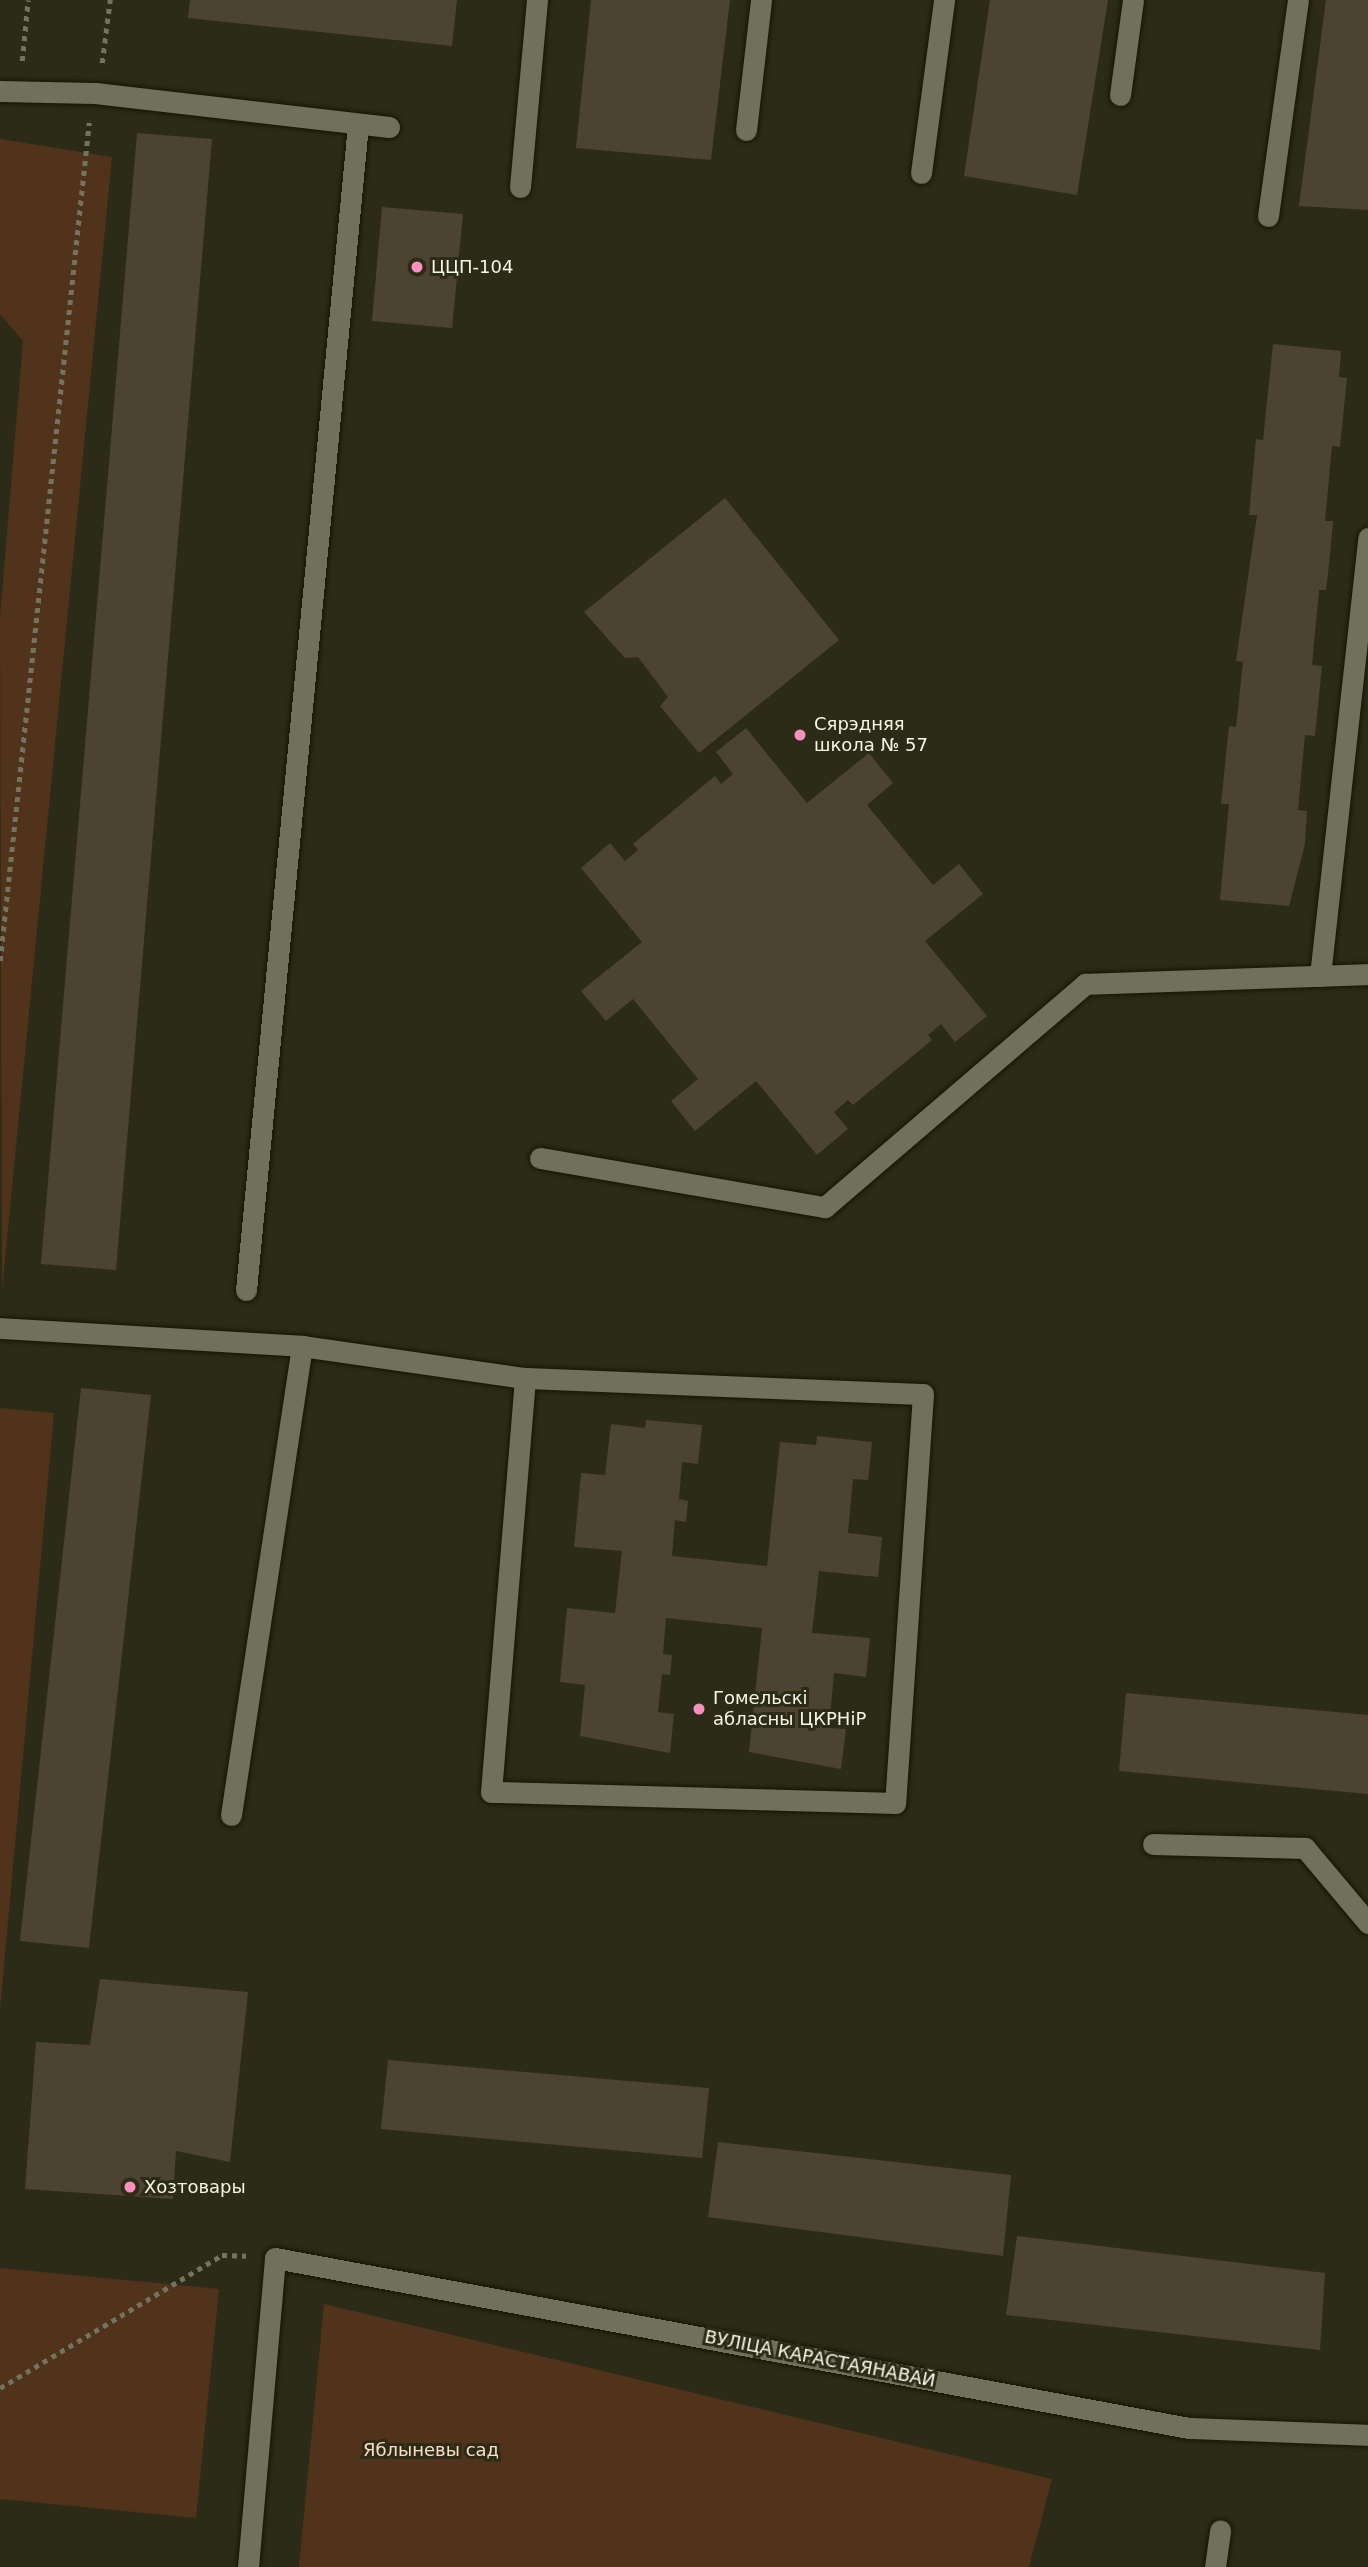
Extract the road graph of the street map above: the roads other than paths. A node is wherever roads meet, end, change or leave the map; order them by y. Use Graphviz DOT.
graph roads {
  1 [pos="537,0"];
  2 [pos="761,0"];
  3 [pos="944,0"];
  4 [pos="1133,0"];
  5 [pos="1298,0"];
  6 [pos="0,91"];
  7 [pos="1119,95"];
  8 [pos="358,124"];
  9 [pos="389,127"];
  10 [pos="746,130"];
  11 [pos="920,173"];
  12 [pos="520,187"];
  13 [pos="1268,216"];
  14 [pos="1368,538"];
  15 [pos="1368,974"];
  16 [pos="1320,976"];
  17 [pos="540,1158"];
  18 [pos="246,1290"];
  19 [pos="0,1328"];
  20 [pos="302,1346"];
  21 [pos="525,1378"];
  22 [pos="231,1815"];
  23 [pos="1153,1844"];
  24 [pos="1368,1923"];
  25 [pos="1368,2435"];
  26 [pos="1220,2530"];
  27 [pos="248,2567"];
  28 [pos="1215,2567"];
  1 -- 12 [label="street"];
  2 -- 10 [label="street"];
  3 -- 11 [label="street"];
  4 -- 7 [label="street"];
  5 -- 13 [label="street"];
  6 -- 8 [label="street"];
  8 -- 9 [label="street"];
  8 -- 18 [label="street"];
  14 -- 16 [label="street"];
  15 -- 16 [label="street"];
  16 -- 17 [label="street"];
  19 -- 20 [label="street"];
  20 -- 21 [label="street"];
  20 -- 22 [label="street"];
  21 -- 21 [label="street"];
  23 -- 24 [label="street"];
  25 -- 27 [label="street, ВУЛІЦА КАРАСТАЯНАВАЙ"];
  26 -- 28 [label="street"];
}
